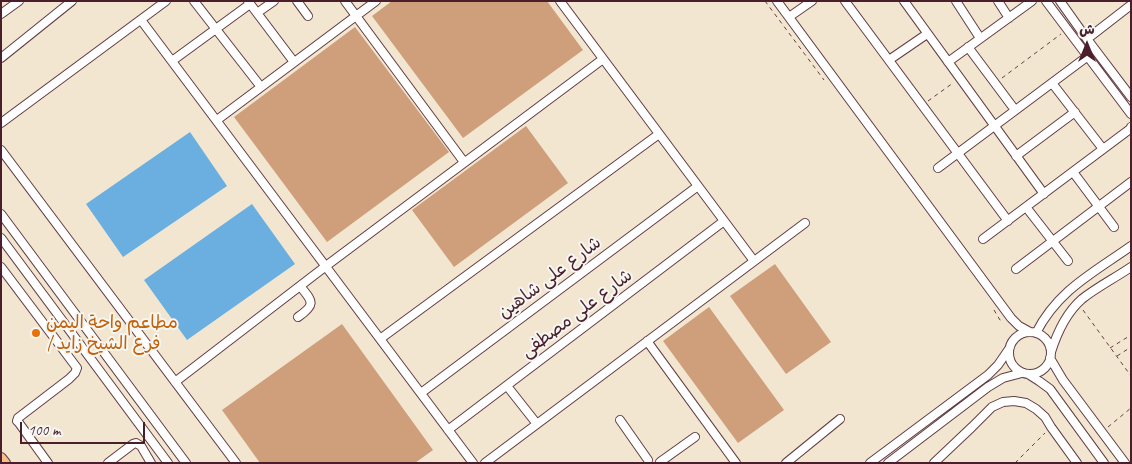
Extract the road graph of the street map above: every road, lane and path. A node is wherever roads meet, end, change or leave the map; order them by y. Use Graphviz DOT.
graph roads {
  1 [pos="19,1"];
  2 [pos="72,1"];
  3 [pos="166,1"];
  4 [pos="194,1"];
  5 [pos="274,1"];
  6 [pos="297,1"];
  7 [pos="345,1"];
  8 [pos="376,1"];
  9 [pos="560,1"];
  10 [pos="777,1"];
  11 [pos="812,1"];
  12 [pos="845,1"];
  13 [pos="904,1"];
  14 [pos="956,1"];
  15 [pos="998,1"];
  16 [pos="1032,1"];
  17 [pos="1046,1"];
  18 [pos="1061,1"];
  19 [pos="249,2"];
  20 [pos="62,5"];
  21 [pos="1131,5"];
  22 [pos="1051,8"];
  23 [pos="257,13"];
  24 [pos="1,14"];
  25 [pos="308,16"];
  26 [pos="356,16"];
  27 [pos="789,17"];
  28 [pos="1009,18"];
  29 [pos="141,20"];
  30 [pos="216,29"];
  31 [pos="1067,30"];
  32 [pos="927,34"];
  33 [pos="980,38"];
  34 [pos="1087,39"];
  35 [pos="968,47"];
  36 [pos="1088,56"];
  37 [pos="1,58"];
  38 [pos="603,59"];
  39 [pos="890,60"];
  40 [pos="172,61"];
  41 [pos="294,62"];
  42 [pos="948,62"];
  43 [pos="960,78"];
  44 [pos="995,83"];
  45 [pos="1052,83"];
  46 [pos="260,87"];
  47 [pos="1131,97"];
  48 [pos="922,105"];
  49 [pos="1015,110"];
  50 [pos="1075,112"];
  51 [pos="1131,114"];
  52 [pos="217,120"];
  53 [pos="1,123"];
  54 [pos="994,126"];
  55 [pos="1131,127"];
  56 [pos="659,134"];
  57 [pos="1103,149"];
  58 [pos="1,150"];
  59 [pos="958,153"];
  60 [pos="1016,156"];
  61 [pos="464,162"];
  62 [pos="938,168"];
  63 [pos="1073,172"];
  64 [pos="1131,182"];
  65 [pos="698,186"];
  66 [pos="1044,194"];
  67 [pos="1099,206"];
  68 [pos="1026,207"];
  69 [pos="1,214"];
  70 [pos="724,221"];
  71 [pos="1008,221"];
  72 [pos="805,223"];
  73 [pos="1114,227"];
  74 [pos="1,238"];
  75 [pos="983,239"];
  76 [pos="1053,242"];
  77 [pos="1131,246"];
  78 [pos="1115,257"];
  79 [pos="754,261"];
  80 [pos="1068,261"];
  81 [pos="326,266"];
  82 [pos="1,267"];
  83 [pos="1016,269"];
  84 [pos="1128,269"];
  85 [pos="300,286"];
  86 [pos="1078,304"];
  87 [pos="298,317"];
  88 [pos="1033,332"];
  89 [pos="1131,335"];
  90 [pos="380,339"];
  91 [pos="647,341"];
  92 [pos="1131,347"];
  93 [pos="1110,348"];
  94 [pos="1009,349"];
  95 [pos="1051,355"];
  96 [pos="1117,357"];
  97 [pos="994,370"];
  98 [pos="1025,374"];
  99 [pos="1131,376"];
  100 [pos="1003,378"];
  101 [pos="175,382"];
  102 [pos="1056,383"];
  103 [pos="507,386"];
  104 [pos="421,393"];
  105 [pos="1131,408"];
  106 [pos="840,419"];
  107 [pos="620,420"];
  108 [pos="537,424"];
  109 [pos="1051,427"];
  110 [pos="448,430"];
  111 [pos="1102,432"];
  112 [pos="695,437"];
  113 [pos="1,458"];
  114 [pos="647,461"];
  115 [pos="661,462"];
  116 [pos="5,463"];
  117 [pos="48,463"];
  118 [pos="108,463"];
  119 [pos="151,463"];
  120 [pos="168,463"];
  121 [pos="186,463"];
  122 [pos="236,463"];
  123 [pos="473,463"];
  124 [pos="485,463"];
  125 [pos="736,463"];
  126 [pos="786,463"];
  127 [pos="870,463"];
  128 [pos="888,463"];
  129 [pos="934,463"];
  130 [pos="1015,463"];
  131 [pos="1077,463"];
  132 [pos="1104,463"];
  133 [pos="1125,463"];
  1 -- 24 [label="street"];
  2 -- 20 [label="street"];
  3 -- 29 [label="street"];
  4 -- 30 [label="street"];
  5 -- 23 [label="street"];
  6 -- 25 [label="street"];
  7 -- 26 [label="street"];
  8 -- 26 [label="street"];
  9 -- 38 [label="street"];
  10 -- 27 [label="street"];
  11 -- 27 [label="street"];
  12 -- 39 [label="street"];
  13 -- 32 [label="street"];
  14 -- 33 [label="street"];
  15 -- 28 [label="street"];
  16 -- 28 [label="street"];
  17 -- 22 [label="street"];
  18 -- 22 [label="street"];
  18 -- 34 [label="street"];
  19 -- 23 [label="street"];
  19 -- 30 [label="street"];
  20 -- 37 [label="street"];
  21 -- 34 [label="street"];
  22 -- 31 [label="street"];
  23 -- 41 [label="street"];
  26 -- 41 [label="street"];
  26 -- 61 [label="street"];
  27 -- 88 [label="street"];
  28 -- 33 [label="street"];
  29 -- 40 [label="street"];
  29 -- 53 [label="street"];
  30 -- 40 [label="street"];
  30 -- 46 [label="street"];
  31 -- 36 [label="street"];
  31 -- 44 [label="path"];
  32 -- 39 [label="street"];
  32 -- 42 [label="street"];
  33 -- 35 [label="street"];
  34 -- 47 [label="street"];
  35 -- 42 [label="street"];
  35 -- 44 [label="street"];
  36 -- 45 [label="street"];
  36 -- 51 [label="street"];
  38 -- 56 [label="street"];
  38 -- 61 [label="street"];
  39 -- 48 [label="street"];
  40 -- 52 [label="street"];
  41 -- 46 [label="street"];
  42 -- 43 [label="street"];
  43 -- 48 [label="path"];
  43 -- 54 [label="street"];
  44 -- 49 [label="street"];
  45 -- 49 [label="street"];
  45 -- 50 [label="street"];
  46 -- 52 [label="street"];
  48 -- 59 [label="street"];
  49 -- 54 [label="street"];
  50 -- 57 [label="street"];
  50 -- 60 [label="street"];
  52 -- 81 [label="street"];
  54 -- 59 [label="street"];
  54 -- 60 [label="street"];
  55 -- 57 [label="street"];
  56 -- 65 [label="street"];
  56 -- 90 [label="street"];
  57 -- 63 [label="street"];
  58 -- 101 [label="street"];
  59 -- 62 [label="street"];
  59 -- 71 [label="street"];
  60 -- 66 [label="street"];
  61 -- 81 [label="street"];
  63 -- 66 [label="street"];
  63 -- 67 [label="street"];
  64 -- 67 [label="street"];
  65 -- 70 [label="street"];
  65 -- 104 [label="street, شارع على شاهين"];
  66 -- 68 [label="street"];
  67 -- 73 [label="street"];
  67 -- 76 [label="street"];
  68 -- 71 [label="street"];
  68 -- 76 [label="street"];
  69 -- 121 [label="street"];
  70 -- 79 [label="street"];
  70 -- 103 [label="street, شارع على مصطفى"];
  71 -- 75 [label="street"];
  72 -- 79 [label="street"];
  74 -- 120 [label="street"];
  76 -- 80 [label="street"];
  76 -- 83 [label="street"];
  77 -- 78 [label="street"];
  78 -- 84 [label="street"];
  78 -- 88 [label="street"];
  79 -- 91 [label="street"];
  81 -- 85 [label="street"];
  81 -- 90 [label="street"];
  82 -- 117 [label="street"];
  84 -- 86 [label="street"];
  85 -- 87 [label="street"];
  85 -- 101 [label="street"];
  86 -- 93 [label="path"];
  86 -- 95 [label="street"];
  88 -- 94 [label="street"];
  88 -- 95 [label="street"];
  89 -- 93 [label="path"];
  90 -- 104 [label="street"];
  91 -- 108 [label="street"];
  91 -- 125 [label="street"];
  92 -- 96 [label="path"];
  93 -- 96 [label="path"];
  94 -- 97 [label="street"];
  94 -- 98 [label="street"];
  95 -- 98 [label="street"];
  95 -- 102 [label="street"];
  96 -- 99 [label="path"];
  97 -- 100 [label="street"];
  97 -- 127 [label="street"];
  98 -- 100 [label="street"];
  98 -- 102 [label="street"];
  100 -- 128 [label="street"];
  101 -- 122 [label="street"];
  102 -- 111 [label="street"];
  102 -- 132 [label="street"];
  103 -- 108 [label="street"];
  103 -- 110 [label="street, شارع على مصطفى"];
  104 -- 110 [label="street"];
  105 -- 111 [label="path"];
  106 -- 126 [label="street"];
  107 -- 114 [label="street"];
  108 -- 124 [label="street"];
  109 -- 129 [label="street"];
  109 -- 130 [label="path"];
  109 -- 131 [label="street"];
  110 -- 123 [label="street"];
  111 -- 133 [label="street"];
  112 -- 115 [label="street"];
  113 -- 116 [label="main road"];
  114 -- 115 [label="street"];
  118 -- 119 [label="street"];
}
